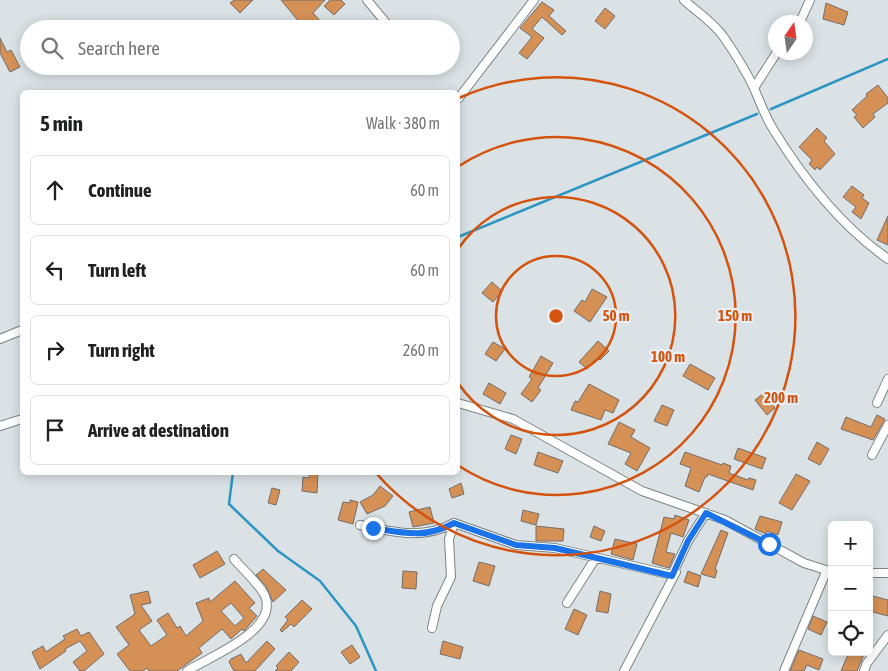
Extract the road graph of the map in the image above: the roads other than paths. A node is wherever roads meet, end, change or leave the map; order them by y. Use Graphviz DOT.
graph roads {
  1 [pos="367,0"];
  2 [pos="534,0"];
  3 [pos="684,0"];
  4 [pos="810,0"];
  5 [pos="803,15"];
  6 [pos="384,20"];
  7 [pos="771,60"];
  8 [pos="754,88"];
  9 [pos="460,96"];
  10 [pos="888,259"];
  11 [pos="20,331"];
  12 [pos="0,339"];
  13 [pos="888,379"];
  14 [pos="877,403"];
  15 [pos="460,404"];
  16 [pos="20,420"];
  17 [pos="888,425"];
  18 [pos="0,426"];
  19 [pos="872,456"];
  20 [pos="706,513"];
  21 [pos="454,523"];
  22 [pos="360,525"];
  23 [pos="234,559"];
  24 [pos="595,559"];
  25 [pos="828,572"];
  26 [pos="873,572"];
  27 [pos="888,573"];
  28 [pos="828,574"];
  29 [pos="567,603"];
  30 [pos="432,628"];
  31 [pos="888,635"];
  32 [pos="187,671"];
  33 [pos="624,671"];
  34 [pos="784,671"];
  35 [pos="864,671"];
  1 -- 6 [label="street"];
  2 -- 9 [label="street"];
  3 -- 8 [label="street"];
  4 -- 5 [label="street"];
  7 -- 8 [label="street"];
  8 -- 10 [label="street"];
  11 -- 12 [label="street"];
  13 -- 14 [label="street"];
  15 -- 20 [label="street"];
  16 -- 18 [label="street"];
  17 -- 19 [label="street"];
  20 -- 24 [label="street"];
  20 -- 25 [label="street"];
  20 -- 33 [label="street"];
  21 -- 22 [label="street"];
  21 -- 24 [label="street"];
  21 -- 30 [label="street"];
  23 -- 32 [label="street"];
  24 -- 29 [label="street"];
  26 -- 27 [label="street"];
  28 -- 34 [label="street"];
  31 -- 35 [label="street"];
}
